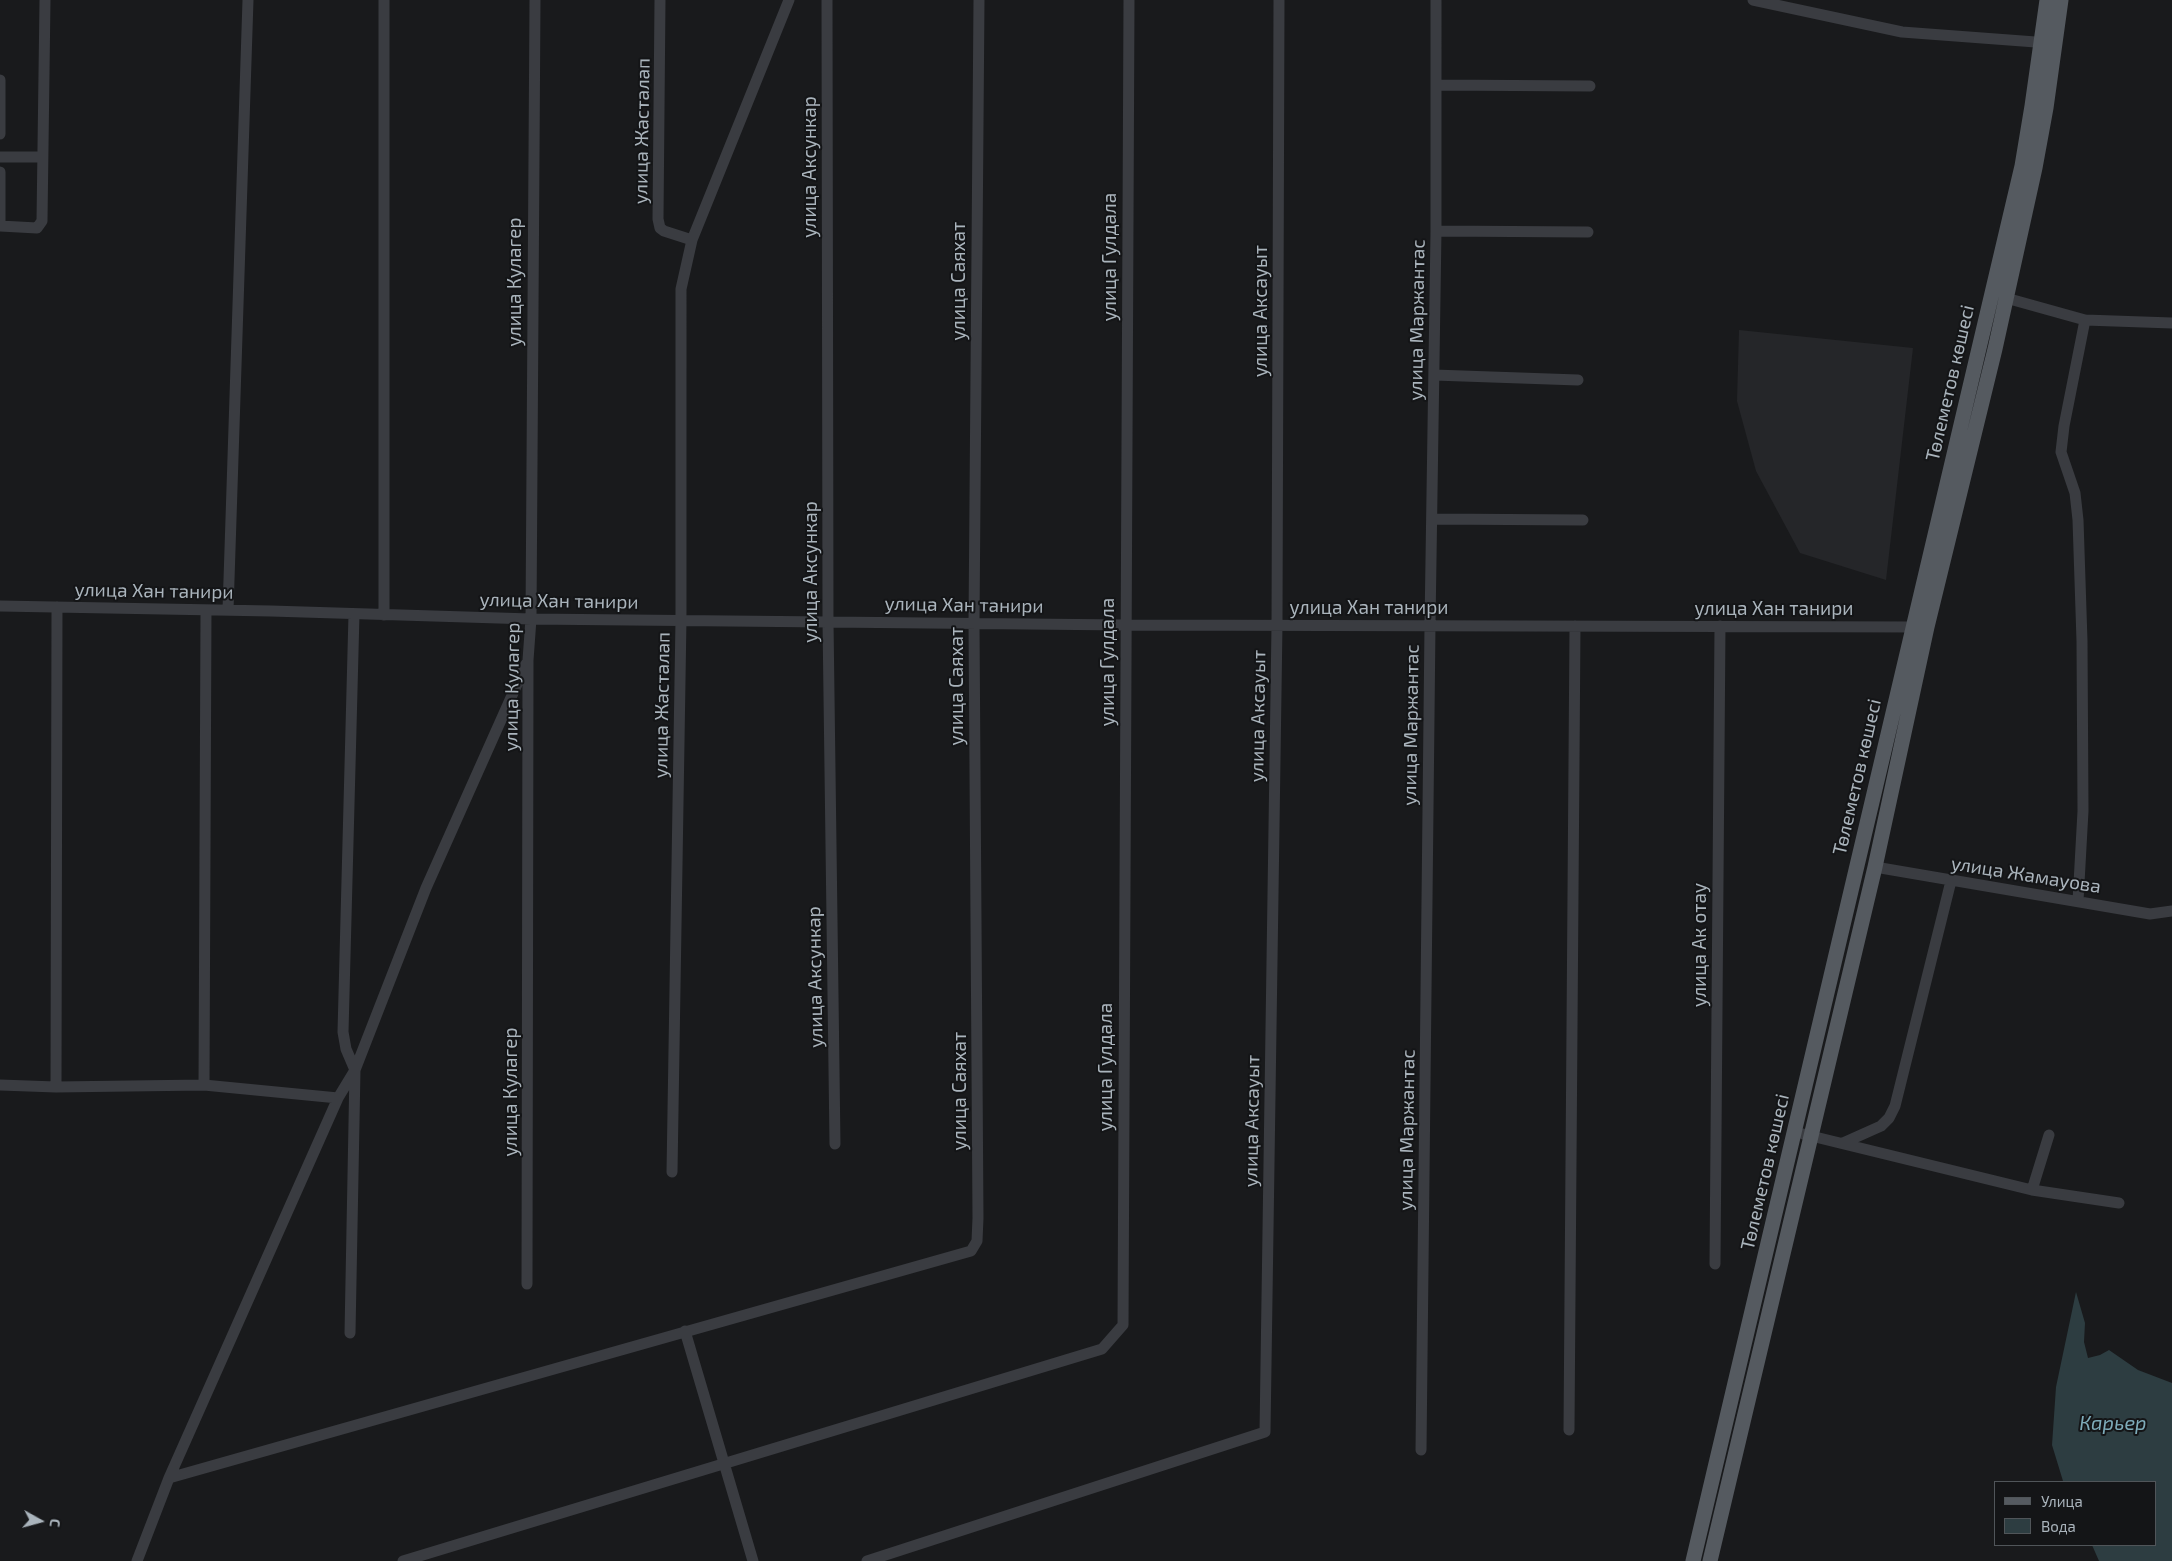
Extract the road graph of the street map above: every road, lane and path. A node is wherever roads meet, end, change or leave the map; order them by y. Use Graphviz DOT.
graph roads {
  1 [pos="45,0"];
  2 [pos="248,0"];
  3 [pos="384,0"];
  4 [pos="535,0"];
  5 [pos="660,0"];
  6 [pos="789,0"];
  7 [pos="827,0"];
  8 [pos="979,0"];
  9 [pos="1129,0"];
  10 [pos="1279,0"];
  11 [pos="1436,0"];
  12 [pos="1753,0"];
  13 [pos="2046,0"];
  14 [pos="2061,0"];
  15 [pos="2048,43"];
  16 [pos="0,80"];
  17 [pos="1436,85"];
  18 [pos="1590,86"];
  19 [pos="0,134"];
  20 [pos="0,157"];
  21 [pos="42,157"];
  22 [pos="0,172"];
  23 [pos="0,226"];
  24 [pos="1436,230"];
  25 [pos="1588,232"];
  26 [pos="692,240"];
  27 [pos="2006,298"];
  28 [pos="2085,320"];
  29 [pos="2172,323"];
  30 [pos="1434,375"];
  31 [pos="1578,380"];
  32 [pos="1433,519"];
  33 [pos="1582,520"];
  34 [pos="0,606"];
  35 [pos="58,607"];
  36 [pos="206,610"];
  37 [pos="228,610"];
  38 [pos="354,614"];
  39 [pos="384,615"];
  40 [pos="531,619"];
  41 [pos="681,619"];
  42 [pos="828,620"];
  43 [pos="974,622"];
  44 [pos="1126,624"];
  45 [pos="1277,625"];
  46 [pos="1430,626"];
  47 [pos="1574,626"];
  48 [pos="1720,626"];
  49 [pos="1912,627"];
  50 [pos="1927,627"];
  51 [pos="528,660"];
  52 [pos="1874,867"];
  53 [pos="1951,881"];
  54 [pos="2078,901"];
  55 [pos="2172,911"];
  56 [pos="355,1070"];
  57 [pos="0,1085"];
  58 [pos="204,1085"];
  59 [pos="56,1087"];
  60 [pos="338,1098"];
  61 [pos="1794,1132"];
  62 [pos="1810,1135"];
  63 [pos="2049,1135"];
  64 [pos="835,1144"];
  65 [pos="1843,1144"];
  66 [pos="672,1172"];
  67 [pos="2032,1190"];
  68 [pos="2119,1203"];
  69 [pos="1715,1264"];
  70 [pos="527,1284"];
  71 [pos="685,1331"];
  72 [pos="350,1333"];
  73 [pos="1569,1430"];
  74 [pos="1422,1450"];
  75 [pos="724,1464"];
  76 [pos="168,1478"];
  77 [pos="137,1561"];
  78 [pos="403,1561"];
  79 [pos="753,1561"];
  80 [pos="867,1561"];
  81 [pos="1694,1561"];
  82 [pos="1710,1561"];
  1 -- 21 [label="street"];
  2 -- 37 [label="street"];
  3 -- 39 [label="street"];
  4 -- 40 [label="street, улица Кулагер"];
  5 -- 26 [label="street, улица Жасталап"];
  6 -- 26 [label="street, улица Жасталап"];
  7 -- 42 [label="street, улица Аксункар"];
  8 -- 43 [label="street, улица Саяхат"];
  9 -- 44 [label="street, улица Гулдала"];
  10 -- 45 [label="street, улица Аксауыт"];
  11 -- 17 [label="street, улица Маржантас"];
  12 -- 15 [label="street"];
  13 -- 15 [label="main road, Төлеметов көшесі"];
  14 -- 15 [label="main road, Төлеметов көшесі"];
  15 -- 27 [label="main road, Төлеметов көшесі"];
  15 -- 49 [label="main road, Төлеметов көшесі"];
  16 -- 19 [label="street"];
  17 -- 18 [label="street"];
  17 -- 24 [label="street, улица Маржантас"];
  20 -- 21 [label="street"];
  21 -- 23 [label="street"];
  22 -- 23 [label="street"];
  24 -- 25 [label="street"];
  24 -- 30 [label="street, улица Маржантас"];
  26 -- 41 [label="street, улица Жасталап"];
  27 -- 28 [label="street"];
  27 -- 50 [label="main road, Төлеметов көшесі"];
  28 -- 29 [label="street"];
  28 -- 54 [label="street"];
  30 -- 31 [label="street"];
  30 -- 32 [label="street, улица Маржантас"];
  32 -- 33 [label="street"];
  32 -- 46 [label="street, улица Маржантас"];
  34 -- 35 [label="street, улица Хан танири"];
  35 -- 36 [label="street, улица Хан танири"];
  35 -- 59 [label="street"];
  36 -- 37 [label="street, улица Хан танири"];
  36 -- 58 [label="street"];
  37 -- 38 [label="street, улица Хан танири"];
  38 -- 39 [label="street, улица Хан танири"];
  38 -- 56 [label="street"];
  39 -- 40 [label="street, улица Хан танири"];
  40 -- 41 [label="street, улица Хан танири"];
  40 -- 51 [label="street, улица Кулагер"];
  41 -- 42 [label="street, улица Хан танири"];
  41 -- 66 [label="street, улица Жасталап"];
  42 -- 43 [label="street, улица Хан танири"];
  42 -- 64 [label="street, улица Аксункар"];
  43 -- 44 [label="street, улица Хан танири"];
  43 -- 71 [label="street, улица Саяхат"];
  44 -- 45 [label="street, улица Хан танири"];
  44 -- 75 [label="street, улица Гулдала"];
  45 -- 46 [label="street, улица Хан танири"];
  45 -- 80 [label="street, улица Аксауыт"];
  46 -- 47 [label="street, улица Хан танири"];
  46 -- 74 [label="street, улица Маржантас"];
  47 -- 48 [label="street, улица Хан танири"];
  47 -- 73 [label="street"];
  48 -- 49 [label="street, улица Хан танири"];
  48 -- 69 [label="street, улица Ак отау"];
  49 -- 50 [label="street, улица Хан танири"];
  49 -- 61 [label="main road, Төлеметов көшесі"];
  50 -- 52 [label="main road, Төлеметов көшесі"];
  51 -- 56 [label="street"];
  51 -- 70 [label="street, улица Кулагер"];
  52 -- 53 [label="street, улица Жамауова"];
  52 -- 62 [label="main road, Төлеметов көшесі"];
  53 -- 54 [label="street, улица Жамауова"];
  53 -- 65 [label="street"];
  54 -- 55 [label="street, улица Жамауова"];
  56 -- 60 [label="street"];
  56 -- 72 [label="street"];
  57 -- 59 [label="street"];
  58 -- 59 [label="street"];
  58 -- 60 [label="street"];
  60 -- 76 [label="street"];
  61 -- 62 [label="street"];
  61 -- 81 [label="main road, Төлеметов көшесі"];
  62 -- 65 [label="street"];
  62 -- 82 [label="main road, Төлеметов көшесі"];
  63 -- 67 [label="street"];
  65 -- 67 [label="street"];
  67 -- 68 [label="street"];
  71 -- 75 [label="street"];
  71 -- 76 [label="street"];
  75 -- 78 [label="street"];
  75 -- 79 [label="street"];
  76 -- 77 [label="street"];
}
